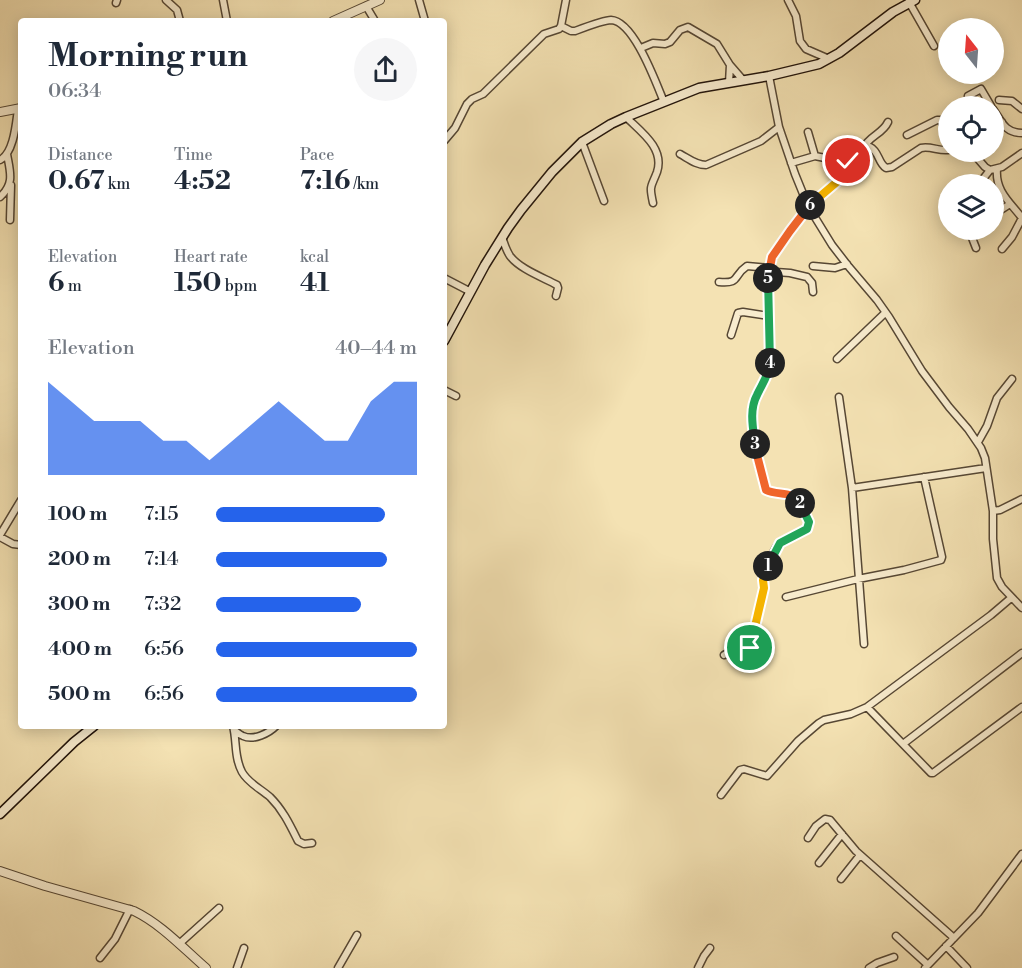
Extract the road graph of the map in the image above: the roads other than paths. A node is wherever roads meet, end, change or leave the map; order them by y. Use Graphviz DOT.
graph roads {
  1 [pos="166,0"];
  2 [pos="223,0"];
  3 [pos="380,0"];
  4 [pos="419,0"];
  5 [pos="566,0"];
  6 [pos="788,0"];
  7 [pos="912,1"];
  8 [pos="366,6"];
  9 [pos="179,18"];
  10 [pos="226,18"];
  11 [pos="340,18"];
  12 [pos="373,18"];
  13 [pos="424,18"];
  14 [pos="561,26"];
  15 [pos="934,46"];
  16 [pos="641,48"];
  17 [pos="829,59"];
  18 [pos="730,65"];
  19 [pos="769,76"];
  20 [pos="743,80"];
  21 [pos="729,83"];
  22 [pos="968,96"];
  23 [pos="985,96"];
  24 [pos="1004,100"];
  25 [pos="664,102"];
  26 [pos="18,108"];
  27 [pos="1022,109"];
  28 [pos="0,112"];
  29 [pos="18,117"];
  30 [pos="626,117"];
  31 [pos="938,120"];
  32 [pos="888,122"];
  33 [pos="1004,124"];
  34 [pos="779,127"];
  35 [pos="808,132"];
  36 [pos="1022,133"];
  37 [pos="907,135"];
  38 [pos="447,137"];
  39 [pos="582,142"];
  40 [pos="938,149"];
  41 [pos="861,151"];
  42 [pos="1022,153"];
  43 [pos="7,154"];
  44 [pos="680,154"];
  45 [pos="814,156"];
  46 [pos="0,159"];
  47 [pos="845,162"];
  48 [pos="981,162"];
  49 [pos="791,164"];
  50 [pos="993,170"];
  51 [pos="989,174"];
  52 [pos="11,181"];
  53 [pos="0,196"];
  54 [pos="604,201"];
  55 [pos="653,203"];
  56 [pos="1010,204"];
  57 [pos="808,206"];
  58 [pos="1004,208"];
  59 [pos="1021,214"];
  60 [pos="10,220"];
  61 [pos="502,237"];
  62 [pos="973,240"];
  63 [pos="976,248"];
  64 [pos="1002,249"];
  65 [pos="847,264"];
  66 [pos="813,266"];
  67 [pos="770,268"];
  68 [pos="447,280"];
  69 [pos="719,282"];
  70 [pos="470,291"];
  71 [pos="813,292"];
  72 [pos="556,296"];
  73 [pos="885,313"];
  74 [pos="769,316"];
  75 [pos="447,335"];
  76 [pos="730,335"];
  77 [pos="837,359"];
  78 [pos="1012,379"];
  79 [pos="447,392"];
  80 [pos="456,396"];
  81 [pos="839,397"];
  82 [pos="978,442"];
  83 [pos="986,468"];
  84 [pos="924,477"];
  85 [pos="852,488"];
  86 [pos="1022,499"];
  87 [pos="18,505"];
  88 [pos="993,511"];
  89 [pos="0,536"];
  90 [pos="18,545"];
  91 [pos="858,579"];
  92 [pos="786,597"];
  93 [pos="1011,598"];
  94 [pos="1022,608"];
  95 [pos="864,644"];
  96 [pos="1022,653"];
  97 [pos="724,655"];
  98 [pos="867,707"];
  99 [pos="1022,708"];
  100 [pos="90,729"];
  101 [pos="232,729"];
  102 [pos="233,729"];
  103 [pos="272,729"];
  104 [pos="903,744"];
  105 [pos="721,795"];
  106 [pos="0,814"];
  107 [pos="842,834"];
  108 [pos="808,838"];
  109 [pos="312,843"];
  110 [pos="1022,854"];
  111 [pos="860,855"];
  112 [pos="819,864"];
  113 [pos="0,871"];
  114 [pos="841,879"];
  115 [pos="219,908"];
  116 [pos="130,909"];
  117 [pos="357,935"];
  118 [pos="896,936"];
  119 [pos="954,938"];
  120 [pos="179,944"];
  121 [pos="946,946"];
  122 [pos="244,948"];
  123 [pos="710,948"];
  124 [pos="894,957"];
  125 [pos="100,958"];
  126 [pos="927,967"];
  127 [pos="206,968"];
  128 [pos="237,968"];
  129 [pos="338,968"];
  130 [pos="698,968"];
  131 [pos="869,968"];
  132 [pos="967,968"];
  1 -- 9 [label="street"];
  2 -- 10 [label="street"];
  3 -- 8 [label="street"];
  4 -- 13 [label="street"];
  5 -- 14 [label="street"];
  6 -- 17 [label="street"];
  7 -- 15 [label="street"];
  7 -- 17 [label="main road"];
  8 -- 11 [label="street"];
  8 -- 12 [label="street"];
  14 -- 16 [label="street"];
  14 -- 38 [label="street"];
  16 -- 18 [label="street"];
  16 -- 25 [label="street"];
  17 -- 19 [label="main road"];
  18 -- 20 [label="street"];
  18 -- 21 [label="street"];
  19 -- 20 [label="main road"];
  19 -- 34 [label="street"];
  20 -- 21 [label="main road"];
  21 -- 25 [label="main road"];
  22 -- 23 [label="street"];
  24 -- 27 [label="street"];
  25 -- 30 [label="main road"];
  26 -- 28 [label="street"];
  29 -- 43 [label="street"];
  30 -- 39 [label="main road"];
  30 -- 55 [label="street"];
  31 -- 37 [label="street"];
  32 -- 41 [label="street"];
  33 -- 36 [label="street"];
  34 -- 44 [label="street"];
  34 -- 49 [label="street"];
  35 -- 45 [label="street"];
  39 -- 54 [label="street"];
  39 -- 61 [label="main road"];
  40 -- 41 [label="street"];
  41 -- 47 [label="street"];
  42 -- 50 [label="street"];
  43 -- 46 [label="street"];
  43 -- 52 [label="street"];
  45 -- 47 [label="street"];
  45 -- 49 [label="street"];
  47 -- 57 [label="street"];
  48 -- 50 [label="street"];
  49 -- 57 [label="street"];
  50 -- 51 [label="street"];
  50 -- 56 [label="street"];
  52 -- 53 [label="street"];
  52 -- 60 [label="street"];
  56 -- 58 [label="street"];
  56 -- 59 [label="street"];
  57 -- 65 [label="street"];
  57 -- 67 [label="street"];
  59 -- 64 [label="street"];
  61 -- 70 [label="main road"];
  61 -- 72 [label="street"];
  62 -- 63 [label="street"];
  65 -- 66 [label="street"];
  65 -- 73 [label="street"];
  67 -- 69 [label="street"];
  67 -- 71 [label="street"];
  67 -- 74 [label="street"];
  68 -- 70 [label="street"];
  70 -- 75 [label="main road"];
  73 -- 77 [label="street"];
  73 -- 82 [label="street"];
  74 -- 76 [label="street"];
  74 -- 97 [label="street"];
  78 -- 82 [label="street"];
  79 -- 80 [label="street"];
  81 -- 85 [label="street"];
  82 -- 83 [label="street"];
  83 -- 84 [label="street"];
  83 -- 88 [label="street"];
  84 -- 85 [label="street"];
  84 -- 91 [label="street"];
  85 -- 91 [label="street"];
  86 -- 88 [label="street"];
  87 -- 89 [label="street"];
  88 -- 93 [label="street"];
  89 -- 90 [label="street"];
  91 -- 92 [label="street"];
  91 -- 95 [label="street"];
  93 -- 94 [label="street"];
  93 -- 98 [label="street"];
  96 -- 104 [label="street"];
  98 -- 104 [label="street"];
  98 -- 105 [label="street"];
  99 -- 104 [label="street"];
  100 -- 106 [label="main road"];
  101 -- 109 [label="street"];
  102 -- 103 [label="street"];
  107 -- 108 [label="street"];
  107 -- 111 [label="street"];
  107 -- 112 [label="street"];
  110 -- 119 [label="street"];
  111 -- 114 [label="street"];
  111 -- 119 [label="street"];
  113 -- 116 [label="street"];
  115 -- 120 [label="street"];
  116 -- 120 [label="street"];
  116 -- 125 [label="street"];
  117 -- 129 [label="street"];
  118 -- 126 [label="street"];
  119 -- 121 [label="street"];
  120 -- 127 [label="street"];
  121 -- 126 [label="street"];
  121 -- 132 [label="street"];
  122 -- 128 [label="street"];
  123 -- 130 [label="street"];
  124 -- 131 [label="street"];
}
